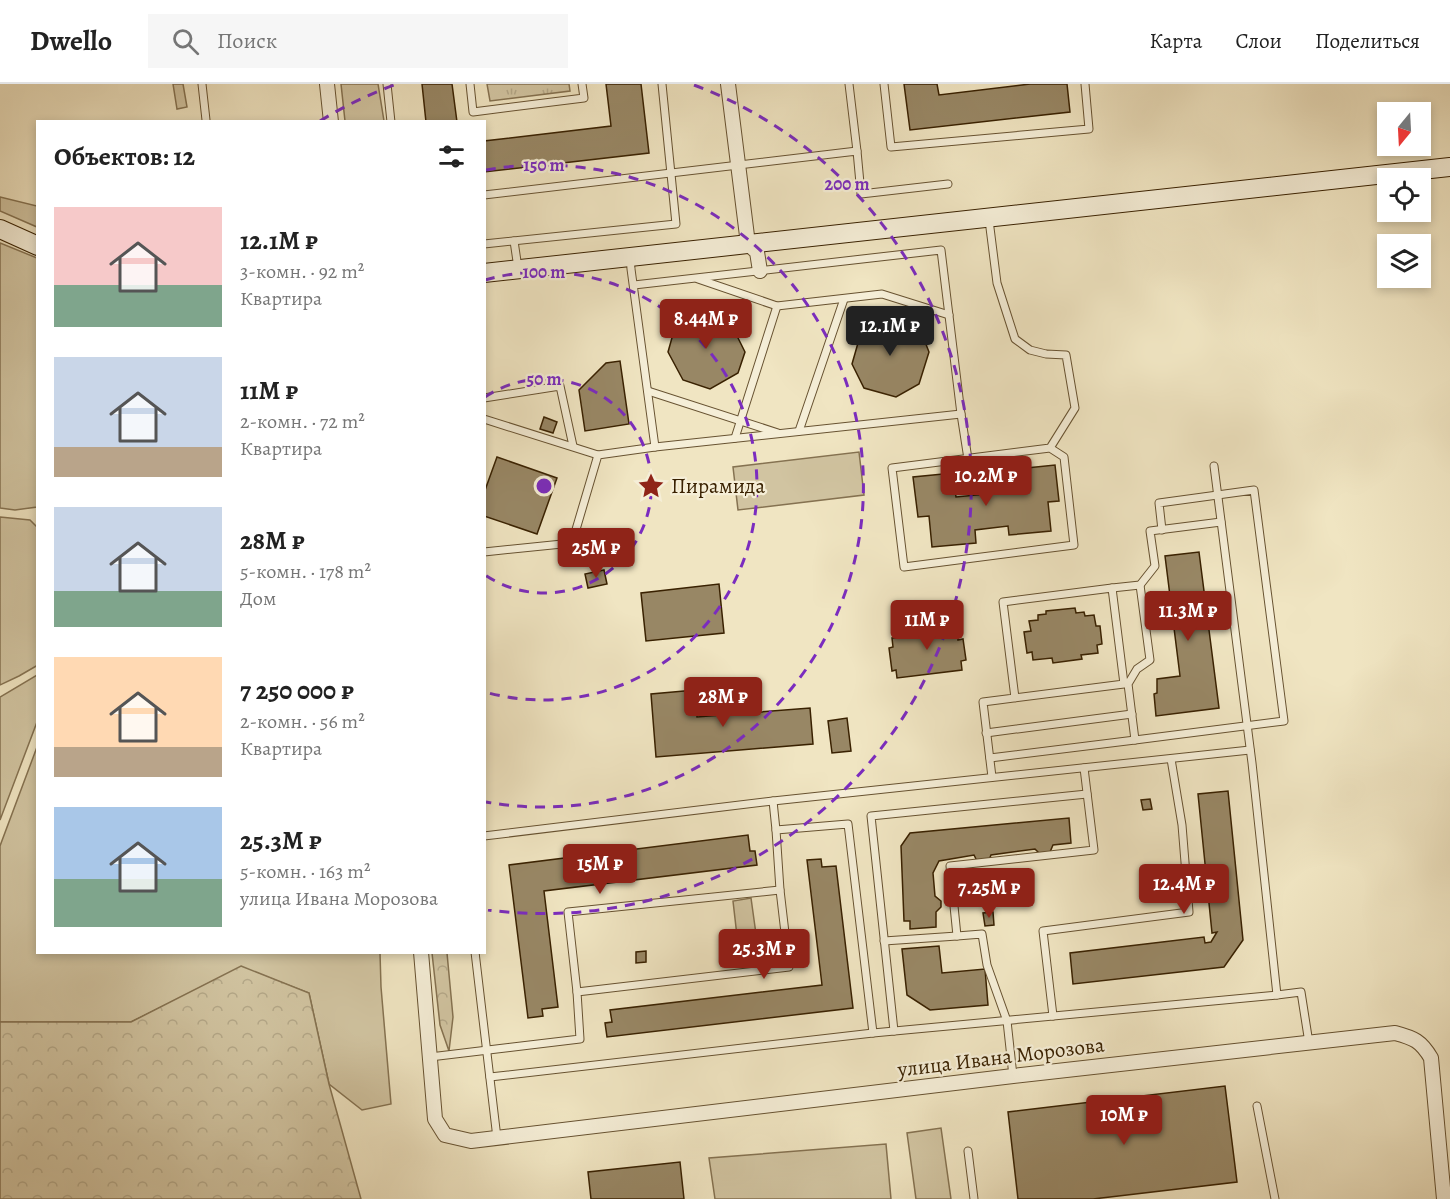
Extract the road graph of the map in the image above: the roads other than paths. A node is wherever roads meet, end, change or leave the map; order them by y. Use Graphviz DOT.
graph roads {
  1 [pos="201,84"];
  2 [pos="327,84"];
  3 [pos="387,84"];
  4 [pos="470,84"];
  5 [pos="582,84"];
  6 [pos="662,84"];
  7 [pos="729,84"];
  8 [pos="849,84"];
  9 [pos="884,84"];
  10 [pos="1085,84"];
  11 [pos="206,120"];
  12 [pos="332,120"];
  13 [pos="392,120"];
  14 [pos="857,152"];
  15 [pos="738,165"];
  16 [pos="1450,167"];
  17 [pos="671,172"];
  18 [pos="948,184"];
  19 [pos="486,195"];
  20 [pos="989,217"];
  21 [pos="0,229"];
  22 [pos="514,241"];
  23 [pos="486,244"];
  24 [pos="748,244"];
  25 [pos="36,245"];
  26 [pos="630,257"];
  27 [pos="518,270"];
  28 [pos="760,271"];
  29 [pos="486,273"];
  30 [pos="696,279"];
  31 [pos="634,285"];
  32 [pos="844,299"];
  33 [pos="777,306"];
  34 [pos="949,315"];
  35 [pos="648,392"];
  36 [pos="486,398"];
  37 [pos="961,414"];
  38 [pos="486,420"];
  39 [pos="741,421"];
  40 [pos="799,431"];
  41 [pos="781,434"];
  42 [pos="735,438"];
  43 [pos="573,446"];
  44 [pos="655,447"];
  45 [pos="1050,448"];
  46 [pos="598,455"];
  47 [pos="968,459"];
  48 [pos="1214,466"];
  49 [pos="1217,495"];
  50 [pos="1221,522"];
  51 [pos="1162,530"];
  52 [pos="486,552"];
  53 [pos="1140,585"];
  54 [pos="1112,588"];
  55 [pos="1126,684"];
  56 [pos="1015,698"];
  57 [pos="1132,714"];
  58 [pos="1247,726"];
  59 [pos="986,733"];
  60 [pos="1135,740"];
  61 [pos="1250,750"];
  62 [pos="990,758"];
  63 [pos="1171,759"];
  64 [pos="1084,768"];
  65 [pos="992,777"];
  66 [pos="1087,794"];
  67 [pos="773,801"];
  68 [pos="776,830"];
  69 [pos="486,836"];
  70 [pos="780,890"];
  71 [pos="957,936"];
  72 [pos="884,941"];
  73 [pos="421,954"];
  74 [pos="475,954"];
  75 [pos="577,992"];
  76 [pos="1276,995"];
  77 [pos="1053,1016"];
  78 [pos="1007,1020"];
  79 [pos="894,1031"];
  80 [pos="873,1033"];
  81 [pos="1309,1043"];
  82 [pos="488,1050"];
  83 [pos="430,1057"];
  84 [pos="1013,1076"];
  85 [pos="490,1077"];
  86 [pos="1257,1106"];
  87 [pos="497,1138"];
  88 [pos="968,1151"];
  89 [pos="1450,1198"];
  90 [pos="974,1199"];
  91 [pos="1275,1199"];
  92 [pos="1444,1199"];
  1 -- 11 [label="lane"];
  2 -- 12 [label="street"];
  3 -- 13 [label="lane"];
  4 -- 5 [label="lane"];
  6 -- 17 [label="lane"];
  7 -- 15 [label="street"];
  8 -- 14 [label="lane"];
  9 -- 10 [label="lane"];
  14 -- 15 [label="lane"];
  14 -- 18 [label="lane"];
  15 -- 17 [label="lane"];
  15 -- 24 [label="street"];
  16 -- 20 [label="main road"];
  17 -- 19 [label="lane"];
  17 -- 22 [label="lane"];
  20 -- 24 [label="main road"];
  20 -- 45 [label="lane"];
  21 -- 25 [label="main road"];
  22 -- 23 [label="lane"];
  22 -- 27 [label="lane"];
  24 -- 26 [label="main road"];
  24 -- 28 [label="street"];
  26 -- 27 [label="main road"];
  26 -- 31 [label="lane"];
  27 -- 29 [label="main road"];
  28 -- 30 [label="lane"];
  28 -- 34 [label="lane"];
  30 -- 31 [label="lane"];
  30 -- 33 [label="lane"];
  31 -- 35 [label="lane"];
  32 -- 33 [label="lane"];
  32 -- 34 [label="lane"];
  32 -- 40 [label="lane"];
  33 -- 39 [label="lane"];
  34 -- 37 [label="lane"];
  35 -- 39 [label="lane"];
  35 -- 44 [label="lane"];
  36 -- 43 [label="lane"];
  37 -- 40 [label="lane"];
  37 -- 47 [label="lane"];
  38 -- 43 [label="lane"];
  39 -- 41 [label="lane"];
  39 -- 42 [label="lane"];
  40 -- 41 [label="lane"];
  41 -- 42 [label="lane"];
  42 -- 44 [label="lane"];
  43 -- 46 [label="lane"];
  44 -- 46 [label="lane"];
  45 -- 47 [label="lane"];
  45 -- 47 [label="lane"];
  46 -- 52 [label="lane"];
  48 -- 49 [label="lane"];
  49 -- 50 [label="lane"];
  49 -- 51 [label="lane"];
  49 -- 58 [label="lane"];
  50 -- 51 [label="lane"];
  50 -- 58 [label="lane"];
  51 -- 53 [label="lane"];
  53 -- 54 [label="lane"];
  53 -- 55 [label="lane"];
  54 -- 55 [label="lane"];
  54 -- 56 [label="lane"];
  55 -- 56 [label="lane"];
  55 -- 57 [label="lane"];
  56 -- 59 [label="lane"];
  57 -- 59 [label="lane"];
  57 -- 60 [label="lane"];
  58 -- 60 [label="lane"];
  58 -- 61 [label="lane"];
  59 -- 62 [label="lane"];
  60 -- 62 [label="lane"];
  61 -- 63 [label="lane"];
  61 -- 76 [label="lane"];
  62 -- 65 [label="lane"];
  63 -- 64 [label="lane"];
  63 -- 77 [label="lane"];
  64 -- 65 [label="lane"];
  64 -- 66 [label="lane"];
  65 -- 67 [label="lane"];
  66 -- 71 [label="lane"];
  66 -- 72 [label="lane"];
  67 -- 68 [label="lane"];
  67 -- 69 [label="lane"];
  68 -- 70 [label="lane"];
  68 -- 80 [label="lane"];
  70 -- 75 [label="lane"];
  70 -- 75 [label="lane"];
  71 -- 72 [label="lane"];
  71 -- 78 [label="lane"];
  72 -- 79 [label="lane"];
  73 -- 83 [label="street"];
  74 -- 82 [label="lane"];
  75 -- 82 [label="lane"];
  76 -- 77 [label="lane"];
  76 -- 81 [label="lane"];
  77 -- 78 [label="lane"];
  78 -- 79 [label="lane"];
  78 -- 84 [label="lane"];
  79 -- 80 [label="lane"];
  80 -- 85 [label="lane"];
  81 -- 84 [label="street, улица Ивана Морозова"];
  81 -- 92 [label="street, улица Ивана Морозова"];
  82 -- 83 [label="lane"];
  82 -- 85 [label="lane"];
  83 -- 87 [label="street, улица Ивана Морозова"];
  84 -- 87 [label="street, улица Ивана Морозова"];
  85 -- 87 [label="lane"];
  86 -- 91 [label="lane"];
  88 -- 90 [label="lane"];
  89 -- 92 [label="street"];
}
